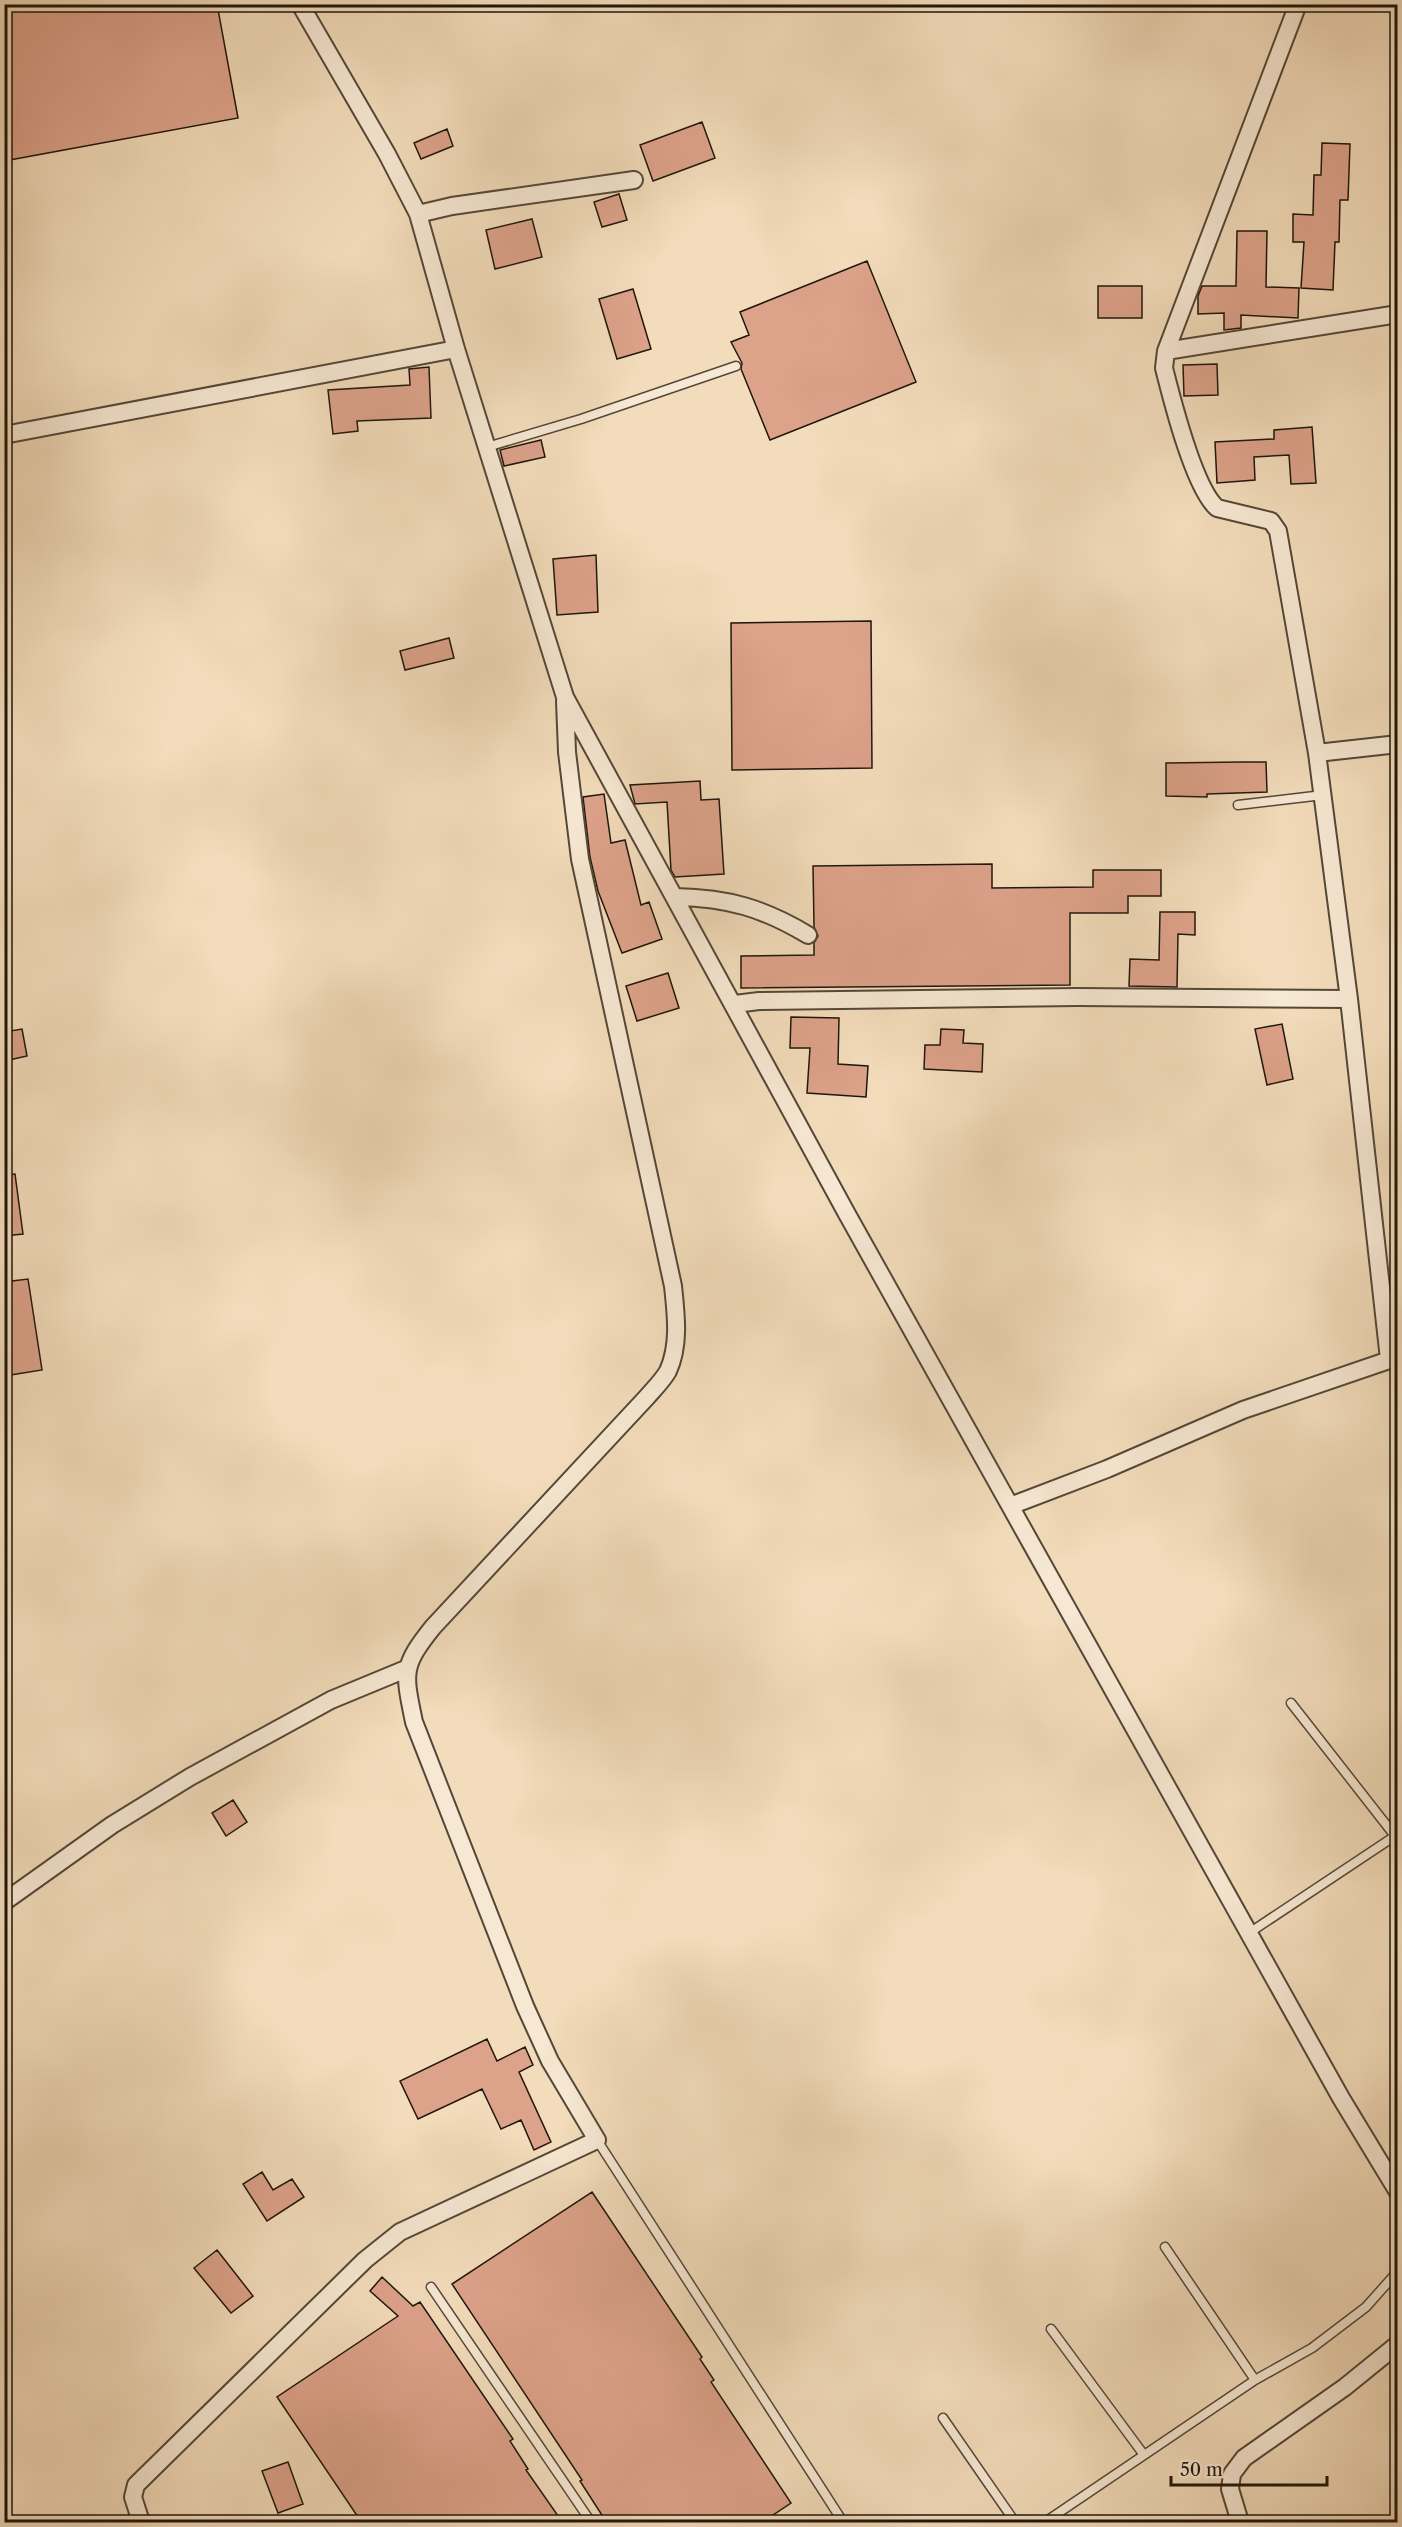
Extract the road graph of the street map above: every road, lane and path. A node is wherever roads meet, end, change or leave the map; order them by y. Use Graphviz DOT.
graph roads {
  1 [pos="300,4"];
  2 [pos="1298,4"];
  3 [pos="634,180"];
  4 [pos="418,214"];
  5 [pos="1398,314"];
  6 [pos="456,349"];
  7 [pos="1166,351"];
  8 [pos="736,366"];
  9 [pos="4,435"];
  10 [pos="487,447"];
  11 [pos="565,697"];
  12 [pos="1398,744"];
  13 [pos="1317,753"];
  14 [pos="1323,795"];
  15 [pos="1238,805"];
  16 [pos="676,897"];
  17 [pos="808,935"];
  18 [pos="1349,999"];
  19 [pos="735,1004"];
  20 [pos="1393,1358"];
  21 [pos="1010,1506"];
  22 [pos="406,1669"];
  23 [pos="1291,1703"];
  24 [pos="1396,1835"];
  25 [pos="4,1902"];
  26 [pos="1249,1933"];
  27 [pos="597,2140"];
  28 [pos="1397,2188"];
  29 [pos="1166,2247"];
  30 [pos="1398,2271"];
  31 [pos="431,2287"];
  32 [pos="1051,2329"];
  33 [pos="1398,2344"];
  34 [pos="1255,2380"];
  35 [pos="943,2418"];
  36 [pos="1144,2455"];
  37 [pos="141,2523"];
  38 [pos="591,2523"];
  39 [pos="843,2523"];
  40 [pos="1015,2523"];
  41 [pos="1045,2523"];
  42 [pos="1240,2523"];
  1 -- 4 [label="street"];
  2 -- 7 [label="street"];
  3 -- 4 [label="street"];
  4 -- 6 [label="street"];
  5 -- 7 [label="street"];
  6 -- 9 [label="street"];
  6 -- 10 [label="street"];
  7 -- 13 [label="street"];
  8 -- 10 [label="lane"];
  10 -- 11 [label="street"];
  11 -- 16 [label="street"];
  11 -- 22 [label="street"];
  12 -- 13 [label="street"];
  13 -- 14 [label="street"];
  14 -- 15 [label="lane"];
  14 -- 18 [label="street"];
  16 -- 17 [label="street"];
  16 -- 19 [label="street"];
  18 -- 19 [label="street"];
  18 -- 20 [label="street"];
  19 -- 21 [label="street"];
  20 -- 21 [label="street"];
  21 -- 26 [label="street"];
  22 -- 25 [label="street"];
  22 -- 27 [label="street"];
  23 -- 24 [label="lane"];
  24 -- 26 [label="lane"];
  26 -- 28 [label="street"];
  27 -- 37 [label="street"];
  27 -- 39 [label="lane"];
  29 -- 34 [label="lane"];
  30 -- 34 [label="lane"];
  31 -- 38 [label="lane"];
  32 -- 36 [label="lane"];
  33 -- 42 [label="street"];
  34 -- 36 [label="lane"];
  35 -- 40 [label="lane"];
  36 -- 41 [label="lane"];
}
